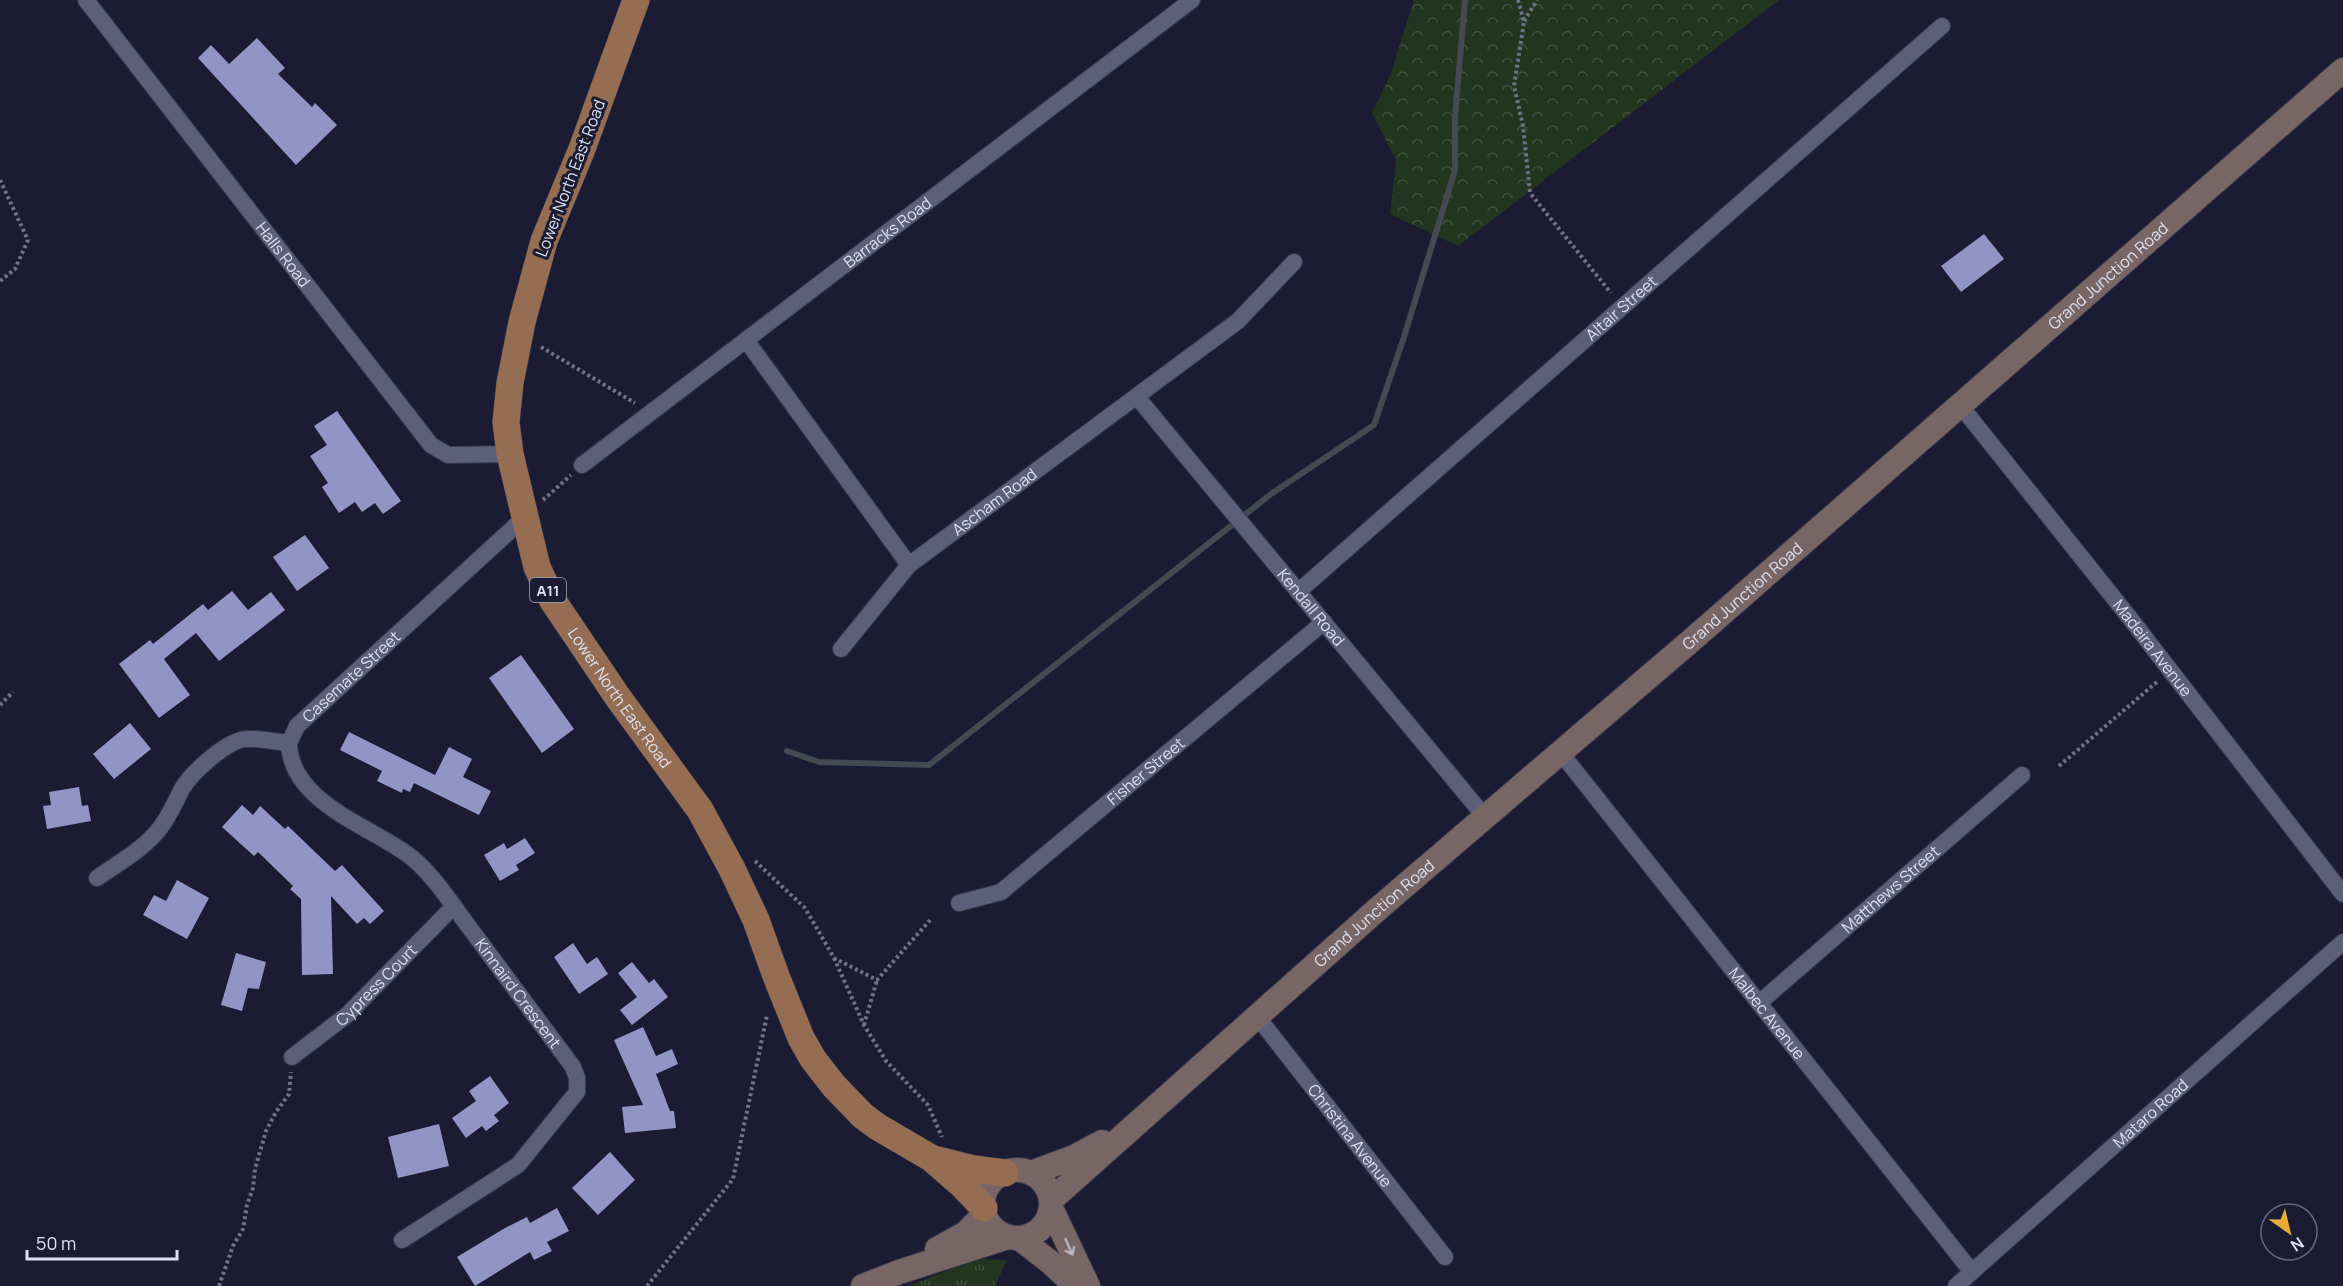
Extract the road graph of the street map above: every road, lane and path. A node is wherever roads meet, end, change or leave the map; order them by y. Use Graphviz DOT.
graph roads {
  1 [pos="86,0"];
  2 [pos="636,0"];
  3 [pos="1191,0"];
  4 [pos="1518,0"];
  5 [pos="1537,0"];
  6 [pos="1524,22"];
  7 [pos="1942,26"];
  8 [pos="2343,70"];
  9 [pos="0,180"];
  10 [pos="1294,262"];
  11 [pos="0,281"];
  12 [pos="1623,307"];
  13 [pos="519,334"];
  14 [pos="746,340"];
  15 [pos="1137,397"];
  16 [pos="1960,405"];
  17 [pos="651,412"];
  18 [pos="510,454"];
  19 [pos="582,465"];
  20 [pos="524,518"];
  21 [pos="909,565"];
  22 [pos="1299,591"];
  23 [pos="1324,621"];
  24 [pos="841,649"];
  25 [pos="2170,670"];
  26 [pos="13,692"];
  27 [pos="0,705"];
  28 [pos="289,743"];
  29 [pos="1561,753"];
  30 [pos="2059,766"];
  31 [pos="2022,775"];
  32 [pos="1485,817"];
  33 [pos="753,859"];
  34 [pos="97,878"];
  35 [pos="2343,894"];
  36 [pos="959,903"];
  37 [pos="454,906"];
  38 [pos="930,920"];
  39 [pos="2343,942"];
  40 [pos="834,958"];
  41 [pos="776,976"];
  42 [pos="877,980"];
  43 [pos="1759,1003"];
  44 [pos="1256,1015"];
  45 [pos="864,1025"];
  46 [pos="292,1057"];
  47 [pos="1141,1120"];
  48 [pos="937,1149"];
  49 [pos="1018,1173"];
  50 [pos="1051,1204"];
  51 [pos="984,1210"];
  52 [pos="1014,1238"];
  53 [pos="402,1240"];
  54 [pos="1445,1257"];
  55 [pos="899,1272"];
  56 [pos="1972,1272"];
  57 [pos="219,1286"];
  58 [pos="647,1286"];
  59 [pos="863,1286"];
  60 [pos="1076,1286"];
  61 [pos="1088,1286"];
  62 [pos="1956,1286"];
  1 -- 18 [label="street, Halls Road"];
  2 -- 13 [label="main road, Lower North East Road / A11"];
  3 -- 14 [label="street, Barracks Road"];
  4 -- 6 [label="path"];
  5 -- 6 [label="path"];
  6 -- 12 [label="path"];
  7 -- 12 [label="street, Altair Street"];
  8 -- 16 [label="main road, Grand Junction Road"];
  9 -- 11 [label="path"];
  10 -- 15 [label="street, Ascham Road"];
  12 -- 22 [label="street, Altair Street"];
  13 -- 17 [label="path"];
  13 -- 18 [label="main road, Lower North East Road / A11"];
  14 -- 17 [label="street, Barracks Road"];
  14 -- 21 [label="street"];
  15 -- 21 [label="street, Ascham Road"];
  15 -- 22 [label="street, Kendall Road"];
  16 -- 25 [label="street, Madeira Avenue"];
  16 -- 29 [label="main road, Grand Junction Road"];
  17 -- 19 [label="street, Barracks Road"];
  18 -- 20 [label="main road, Lower North East Road / A11"];
  19 -- 20 [label="path"];
  20 -- 28 [label="street, Casemate Street"];
  20 -- 41 [label="main road, Lower North East Road / A11"];
  21 -- 24 [label="street, Ascham Road"];
  22 -- 23 [label="street, Kendall Road"];
  23 -- 32 [label="street, Kendall Road"];
  23 -- 36 [label="street, Fisher Street"];
  25 -- 30 [label="path"];
  25 -- 35 [label="street, Madeira Avenue"];
  26 -- 27 [label="path"];
  28 -- 34 [label="street"];
  28 -- 37 [label="street, Kinnaird Crescent"];
  29 -- 32 [label="main road, Grand Junction Road"];
  29 -- 43 [label="street, Malbec Avenue"];
  31 -- 43 [label="street, Matthews Street"];
  32 -- 44 [label="main road, Grand Junction Road"];
  33 -- 40 [label="path"];
  37 -- 46 [label="street, Cypress Court"];
  37 -- 53 [label="street, Kinnaird Crescent"];
  38 -- 42 [label="path"];
  39 -- 56 [label="street, Mataro Road"];
  40 -- 42 [label="path"];
  40 -- 45 [label="path"];
  41 -- 48 [label="main road, Lower North East Road / A11"];
  41 -- 58 [label="path"];
  42 -- 45 [label="path"];
  43 -- 56 [label="street, Malbec Avenue"];
  44 -- 47 [label="main road, Grand Junction Road"];
  44 -- 54 [label="street, Christina Avenue"];
  45 -- 48 [label="path"];
  46 -- 57 [label="path"];
  47 -- 49 [label="main road, Grand Junction Road"];
  47 -- 50 [label="main road, Grand Junction Road"];
  48 -- 49 [label="main road, Lower North East Road / A11"];
  48 -- 51 [label="main road, Lower North East Road / A11"];
  49 -- 50 [label="main road"];
  49 -- 51 [label="main road"];
  50 -- 52 [label="main road"];
  50 -- 61 [label="main road, one-way"];
  51 -- 52 [label="main road, A11"];
  51 -- 55 [label="main road"];
  52 -- 55 [label="main road"];
  52 -- 60 [label="main road, A11"];
  55 -- 59 [label="main road"];
  56 -- 62 [label="street, Mataro Road"];
}
